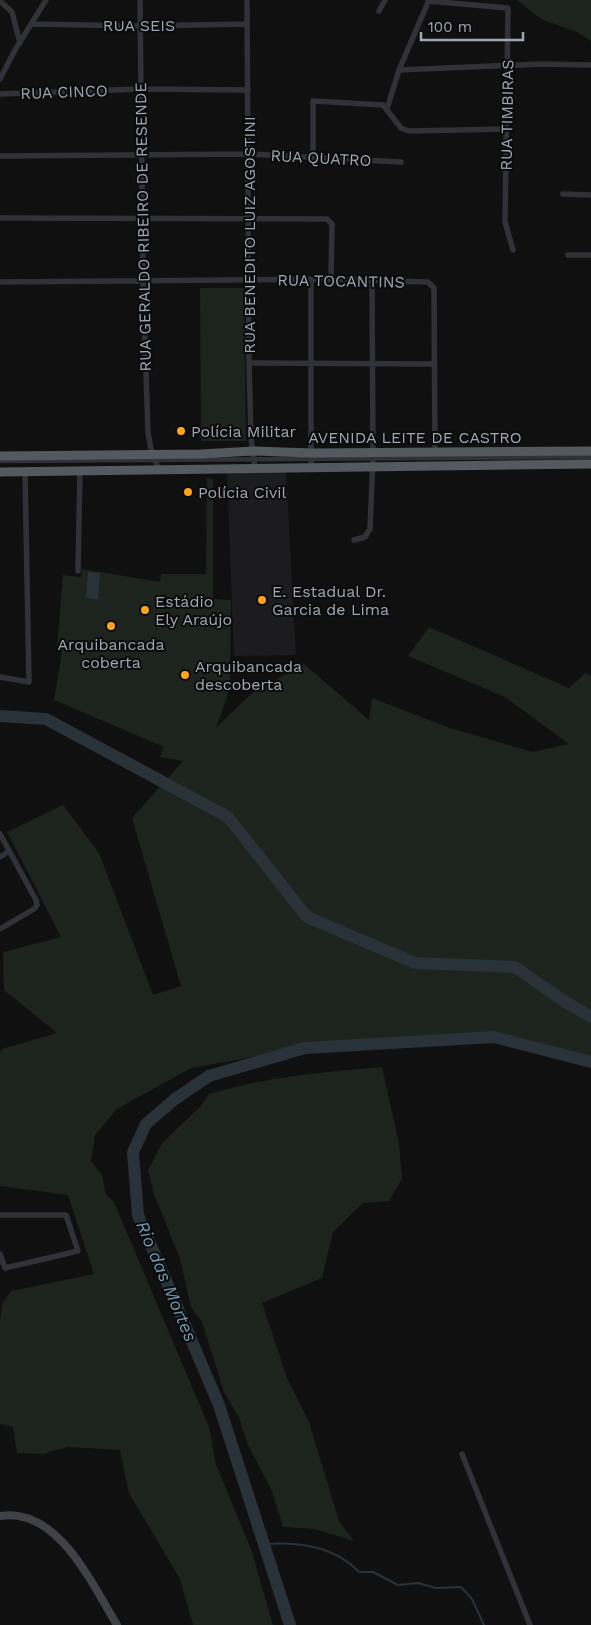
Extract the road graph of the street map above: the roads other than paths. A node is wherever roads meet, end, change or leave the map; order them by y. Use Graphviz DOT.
graph roads {
  1 [pos="46,0"];
  2 [pos="140,0"];
  3 [pos="247,0"];
  4 [pos="386,0"];
  5 [pos="0,1"];
  6 [pos="428,1"];
  7 [pos="379,11"];
  8 [pos="31,24"];
  9 [pos="247,24"];
  10 [pos="140,26"];
  11 [pos="20,43"];
  12 [pos="508,65"];
  13 [pos="591,65"];
  14 [pos="399,70"];
  15 [pos="0,79"];
  16 [pos="140,89"];
  17 [pos="248,90"];
  18 [pos="0,94"];
  19 [pos="387,109"];
  20 [pos="506,129"];
  21 [pos="249,154"];
  22 [pos="0,156"];
  23 [pos="142,156"];
  24 [pos="313,158"];
  25 [pos="401,162"];
  26 [pos="563,194"];
  27 [pos="591,195"];
  28 [pos="0,218"];
  29 [pos="143,219"];
  30 [pos="248,219"];
  31 [pos="513,250"];
  32 [pos="568,255"];
  33 [pos="591,255"];
  34 [pos="331,279"];
  35 [pos="143,280"];
  36 [pos="249,280"];
  37 [pos="311,280"];
  38 [pos="0,282"];
  39 [pos="372,282"];
  40 [pos="312,362"];
  41 [pos="249,363"];
  42 [pos="373,364"];
  43 [pos="434,364"];
  44 [pos="591,451"];
  45 [pos="435,452"];
  46 [pos="0,456"];
  47 [pos="591,457"];
  48 [pos="154,458"];
  49 [pos="254,460"];
  50 [pos="373,460"];
  51 [pos="0,461"];
  52 [pos="312,461"];
  53 [pos="591,464"];
  54 [pos="160,471"];
  55 [pos="0,472"];
  56 [pos="25,472"];
  57 [pos="80,472"];
  58 [pos="354,540"];
  59 [pos="78,571"];
  60 [pos="0,677"];
  61 [pos="0,834"];
  62 [pos="9,851"];
  63 [pos="0,857"];
  64 [pos="0,929"];
  65 [pos="0,1216"];
  66 [pos="0,1254"];
  67 [pos="462,1454"];
  68 [pos="0,1516"];
  69 [pos="117,1625"];
  70 [pos="530,1625"];
  1 -- 8 [label="street"];
  2 -- 10 [label="street, RUA GERALDO RIBEIRO DE RESENDE"];
  3 -- 9 [label="street, RUA BENEDITO LUIZ AGOSTINI"];
  4 -- 7 [label="street"];
  5 -- 11 [label="street"];
  6 -- 12 [label="street, RUA TIMBIRAS"];
  6 -- 14 [label="street"];
  8 -- 10 [label="street, RUA SEIS"];
  8 -- 11 [label="street"];
  9 -- 10 [label="street, RUA SEIS"];
  9 -- 17 [label="street, RUA BENEDITO LUIZ AGOSTINI"];
  10 -- 16 [label="street, RUA GERALDO RIBEIRO DE RESENDE"];
  11 -- 15 [label="street"];
  12 -- 13 [label="street"];
  12 -- 14 [label="street"];
  12 -- 20 [label="street, RUA TIMBIRAS"];
  14 -- 19 [label="street"];
  16 -- 17 [label="street, RUA CINCO"];
  16 -- 18 [label="street, RUA CINCO"];
  16 -- 23 [label="street, RUA GERALDO RIBEIRO DE RESENDE"];
  17 -- 21 [label="street, RUA BENEDITO LUIZ AGOSTINI"];
  19 -- 20 [label="street"];
  19 -- 24 [label="street"];
  20 -- 31 [label="street, RUA TIMBIRAS"];
  21 -- 23 [label="street, RUA QUATRO"];
  21 -- 24 [label="street, RUA QUATRO"];
  21 -- 30 [label="street, RUA BENEDITO LUIZ AGOSTINI"];
  22 -- 23 [label="street, RUA QUATRO"];
  23 -- 29 [label="street, RUA GERALDO RIBEIRO DE RESENDE"];
  24 -- 25 [label="street, RUA QUATRO"];
  26 -- 27 [label="street"];
  28 -- 29 [label="street"];
  29 -- 30 [label="street"];
  29 -- 35 [label="street, RUA GERALDO RIBEIRO DE RESENDE"];
  30 -- 34 [label="street"];
  30 -- 36 [label="street, RUA BENEDITO LUIZ AGOSTINI"];
  32 -- 33 [label="street"];
  34 -- 37 [label="street, RUA TOCANTINS"];
  34 -- 39 [label="street, RUA TOCANTINS"];
  35 -- 36 [label="street, RUA TOCANTINS"];
  35 -- 38 [label="street, RUA TOCANTINS"];
  35 -- 48 [label="street, RUA GERALDO RIBEIRO DE RESENDE"];
  36 -- 37 [label="street, RUA TOCANTINS"];
  36 -- 41 [label="street, RUA BENEDITO LUIZ AGOSTINI"];
  37 -- 40 [label="street"];
  39 -- 42 [label="street"];
  39 -- 43 [label="street, RUA TOCANTINS"];
  40 -- 41 [label="street"];
  40 -- 42 [label="street"];
  40 -- 52 [label="street"];
  41 -- 49 [label="street, RUA BENEDITO LUIZ AGOSTINI"];
  42 -- 43 [label="street"];
  42 -- 50 [label="street"];
  43 -- 45 [label="street"];
  44 -- 45 [label="highway, AVENIDA LEITE DE CASTRO"];
  45 -- 50 [label="highway, AVENIDA LEITE DE CASTRO"];
  46 -- 48 [label="highway, AVENIDA LEITE DE CASTRO"];
  47 -- 50 [label="street"];
  48 -- 49 [label="highway, AVENIDA LEITE DE CASTRO"];
  48 -- 51 [label="street"];
  48 -- 54 [label="street, RUA GERALDO RIBEIRO DE RESENDE"];
  49 -- 52 [label="highway, AVENIDA LEITE DE CASTRO"];
  49 -- 52 [label="highway, AVENIDA LEITE DE CASTRO"];
  49 -- 54 [label="highway, AVENIDA LEITE DE CASTRO"];
  50 -- 52 [label="highway, AVENIDA LEITE DE CASTRO"];
  50 -- 52 [label="highway, AVENIDA LEITE DE CASTRO"];
  50 -- 53 [label="highway, AVENIDA LEITE DE CASTRO"];
  50 -- 58 [label="street"];
  54 -- 57 [label="highway, AVENIDA LEITE DE CASTRO"];
  55 -- 56 [label="highway, AVENIDA LEITE DE CASTRO"];
  56 -- 57 [label="highway, AVENIDA LEITE DE CASTRO"];
  56 -- 60 [label="street"];
  57 -- 59 [label="street"];
  61 -- 62 [label="street"];
  62 -- 63 [label="street"];
  62 -- 64 [label="street"];
  65 -- 66 [label="street"];
  67 -- 70 [label="street"];
  68 -- 69 [label="main road"];
}
